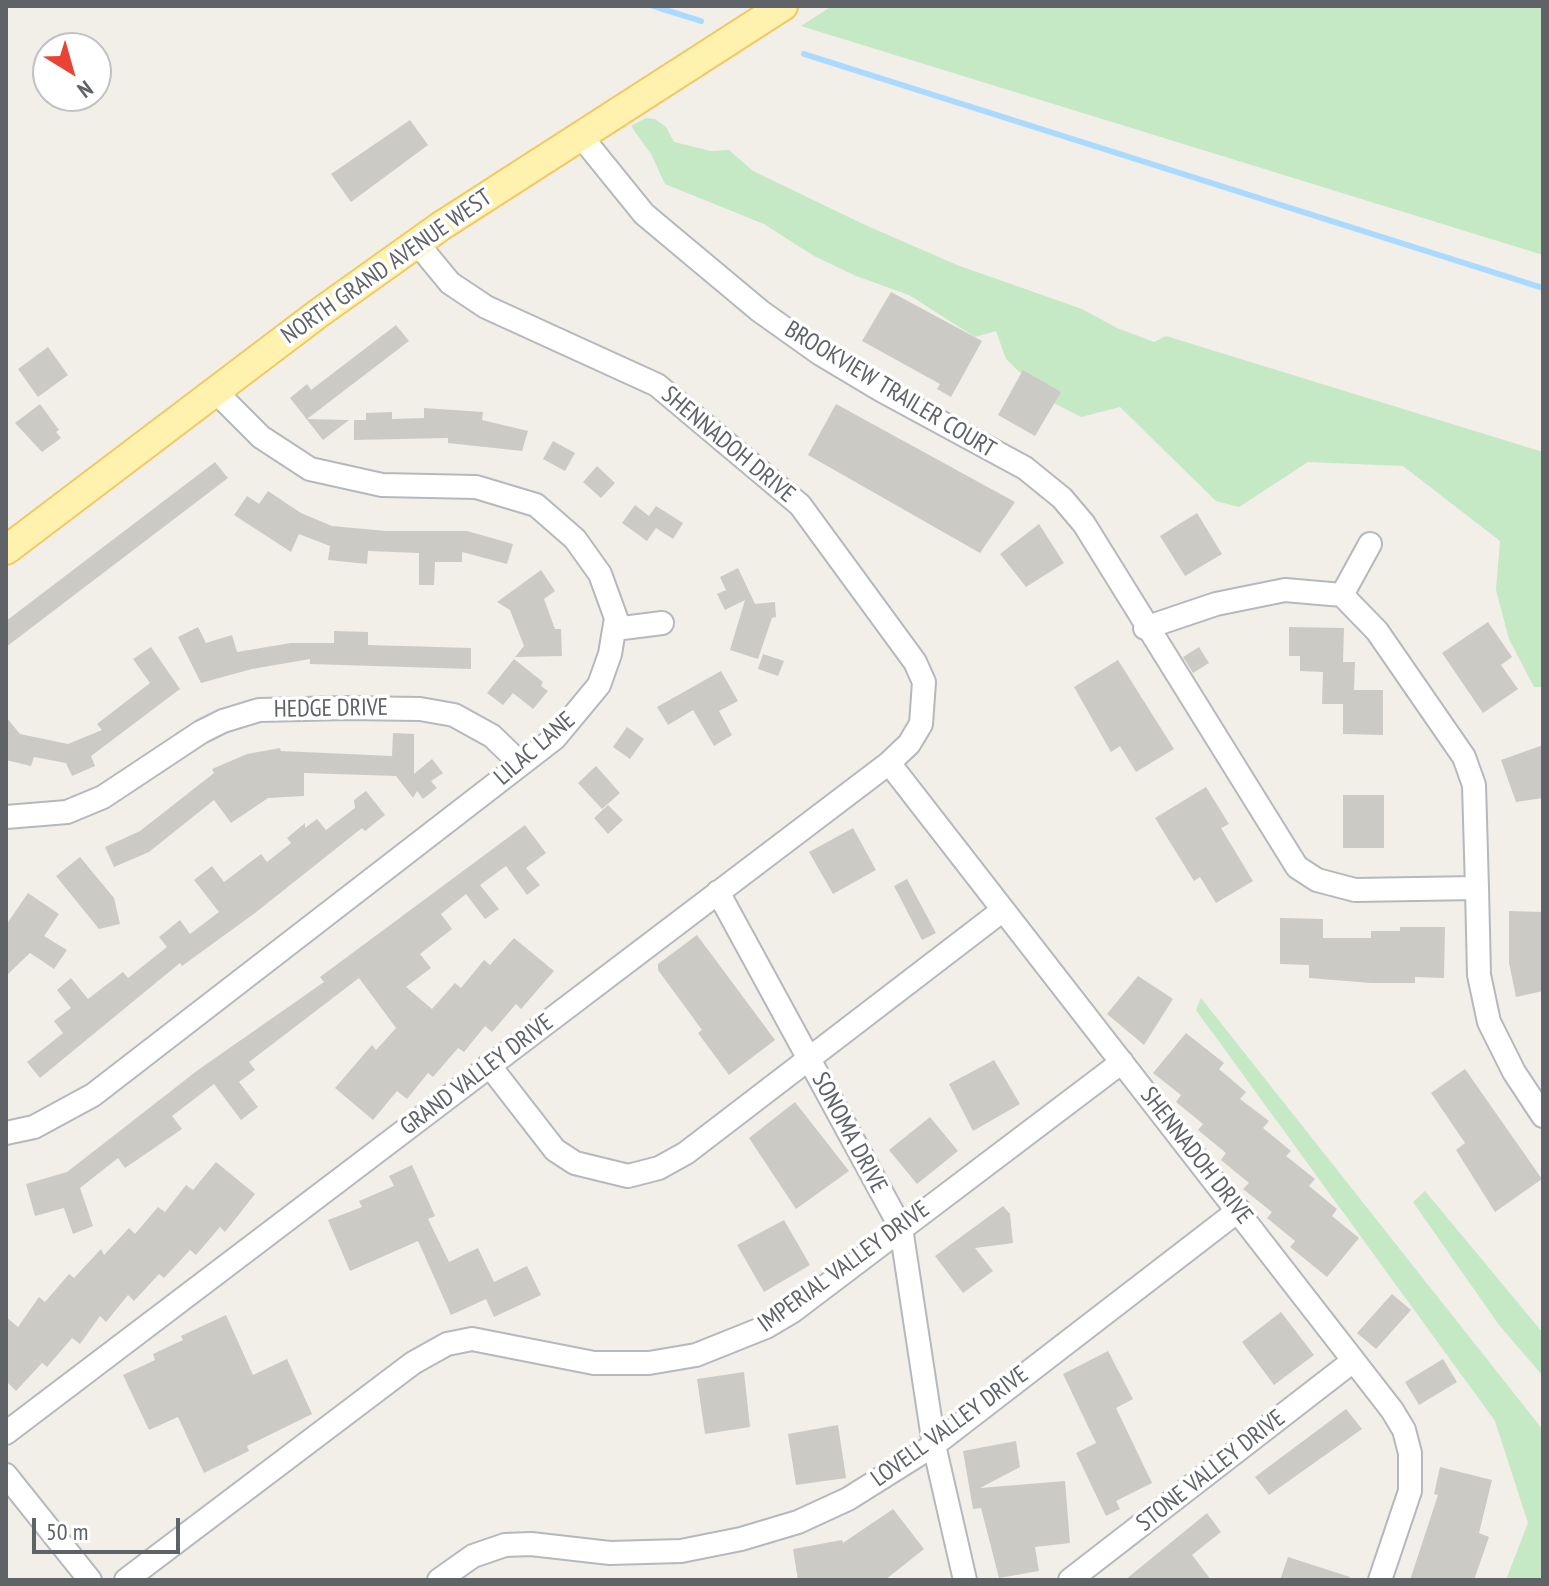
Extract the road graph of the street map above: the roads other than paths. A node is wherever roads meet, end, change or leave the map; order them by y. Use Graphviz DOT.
graph roads {
  1 [pos="779,9"];
  2 [pos="580,135"];
  3 [pos="417,243"];
  4 [pos="215,391"];
  5 [pos="1370,544"];
  6 [pos="6,550"];
  7 [pos="1342,595"];
  8 [pos="662,623"];
  9 [pos="1145,628"];
  10 [pos="615,629"];
  11 [pos="926,700"];
  12 [pos="889,763"];
  13 [pos="521,764"];
  14 [pos="6,817"];
  15 [pos="1477,888"];
  16 [pos="718,892"];
  17 [pos="1003,910"];
  18 [pos="809,1059"];
  19 [pos="1122,1062"];
  20 [pos="489,1065"];
  21 [pos="1543,1116"];
  22 [pos="6,1133"];
  23 [pos="1239,1210"];
  24 [pos="901,1228"];
  25 [pos="1353,1361"];
  26 [pos="6,1433"];
  27 [pos="934,1445"];
  28 [pos="6,1475"];
  29 [pos="90,1580"];
  30 [pos="126,1580"];
  31 [pos="439,1580"];
  32 [pos="965,1580"];
  33 [pos="1071,1580"];
  34 [pos="1380,1580"];
  1 -- 2 [label="main road, NORTH GRAND AVENUE WEST"];
  2 -- 3 [label="main road, NORTH GRAND AVENUE WEST"];
  2 -- 9 [label="street, BROOKVIEW TRAILER COURT"];
  3 -- 4 [label="main road, NORTH GRAND AVENUE WEST"];
  3 -- 11 [label="street, SHENNADOH DRIVE"];
  4 -- 6 [label="main road, NORTH GRAND AVENUE WEST"];
  4 -- 10 [label="street, LILAC LANE"];
  5 -- 7 [label="street"];
  7 -- 9 [label="street"];
  7 -- 15 [label="street"];
  8 -- 10 [label="street"];
  9 -- 15 [label="street, BROOKVIEW TRAILER COURT"];
  10 -- 13 [label="street, LILAC LANE"];
  11 -- 12 [label="street, GRAND VALLEY DRIVE"];
  12 -- 16 [label="street, GRAND VALLEY DRIVE"];
  12 -- 17 [label="street, SHENNADOH DRIVE"];
  13 -- 14 [label="street, HEDGE DRIVE"];
  13 -- 22 [label="street, LILAC LANE"];
  15 -- 21 [label="street"];
  16 -- 18 [label="street, SONOMA DRIVE"];
  16 -- 20 [label="street, GRAND VALLEY DRIVE"];
  17 -- 18 [label="street"];
  17 -- 19 [label="street, SHENNADOH DRIVE"];
  18 -- 20 [label="street"];
  18 -- 24 [label="street, SONOMA DRIVE"];
  19 -- 23 [label="street, SHENNADOH DRIVE"];
  19 -- 24 [label="street, IMPERIAL VALLEY DRIVE"];
  20 -- 26 [label="street, GRAND VALLEY DRIVE"];
  23 -- 25 [label="street, SHENNADOH DRIVE"];
  23 -- 27 [label="street, LOVELL VALLEY DRIVE"];
  24 -- 27 [label="street, SONOMA DRIVE"];
  24 -- 30 [label="street, IMPERIAL VALLEY DRIVE"];
  25 -- 33 [label="street, STONE VALLEY DRIVE"];
  25 -- 34 [label="street, SHENNADOH DRIVE"];
  27 -- 31 [label="street, LOVELL VALLEY DRIVE"];
  27 -- 32 [label="street, SONOMA DRIVE"];
  28 -- 29 [label="street"];
}
